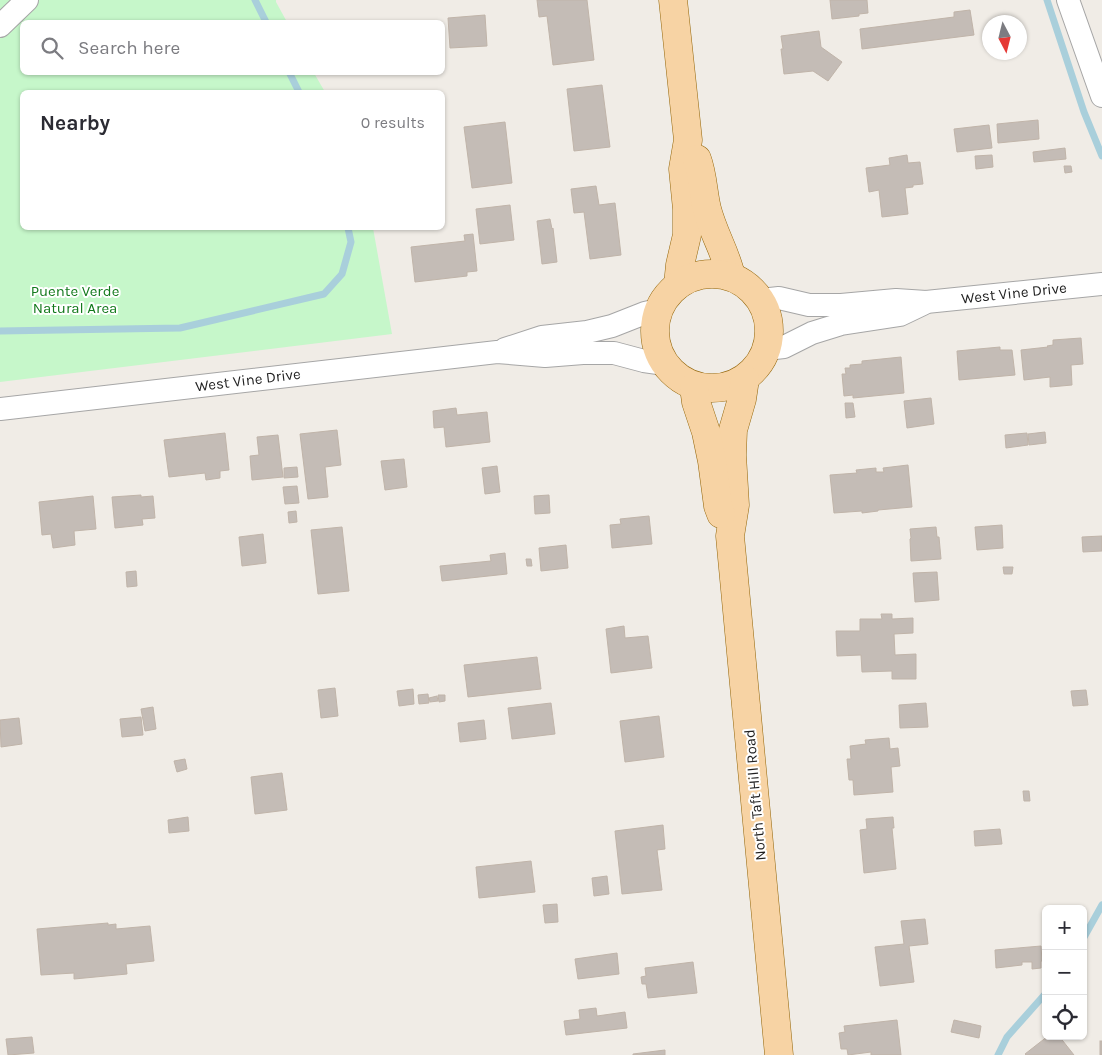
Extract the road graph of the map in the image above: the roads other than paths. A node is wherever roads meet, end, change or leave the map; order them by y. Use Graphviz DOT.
graph roads {
  1 [pos="28,0"];
  2 [pos="673,0"];
  3 [pos="1068,0"];
  4 [pos="0,26"];
  5 [pos="1102,96"];
  6 [pos="688,140"];
  7 [pos="731,276"];
  8 [pos="1102,284"];
  9 [pos="678,286"];
  10 [pos="761,300"];
  11 [pos="926,302"];
  12 [pos="658,310"];
  13 [pos="766,349"];
  14 [pos="497,352"];
  15 [pos="665,364"];
  16 [pos="745,379"];
  17 [pos="694,387"];
  18 [pos="0,409"];
  19 [pos="730,536"];
  20 [pos="780,1055"];
  1 -- 4 [label="street"];
  2 -- 6 [label="main road"];
  3 -- 5 [label="street"];
  6 -- 7 [label="main road"];
  6 -- 9 [label="main road"];
  7 -- 9 [label="main road"];
  7 -- 10 [label="main road"];
  8 -- 11 [label="street, West Vine Drive"];
  9 -- 12 [label="main road"];
  10 -- 11 [label="street, West Vine Drive"];
  10 -- 13 [label="main road"];
  11 -- 13 [label="street, West Vine Drive"];
  12 -- 14 [label="street, West Vine Drive"];
  12 -- 15 [label="main road"];
  13 -- 16 [label="main road"];
  14 -- 15 [label="street, West Vine Drive"];
  14 -- 18 [label="street, West Vine Drive"];
  15 -- 17 [label="main road"];
  16 -- 17 [label="main road"];
  16 -- 19 [label="main road, North Taft Hill Road"];
  17 -- 19 [label="main road, North Taft Hill Road"];
  19 -- 20 [label="main road, North Taft Hill Road"];
}
